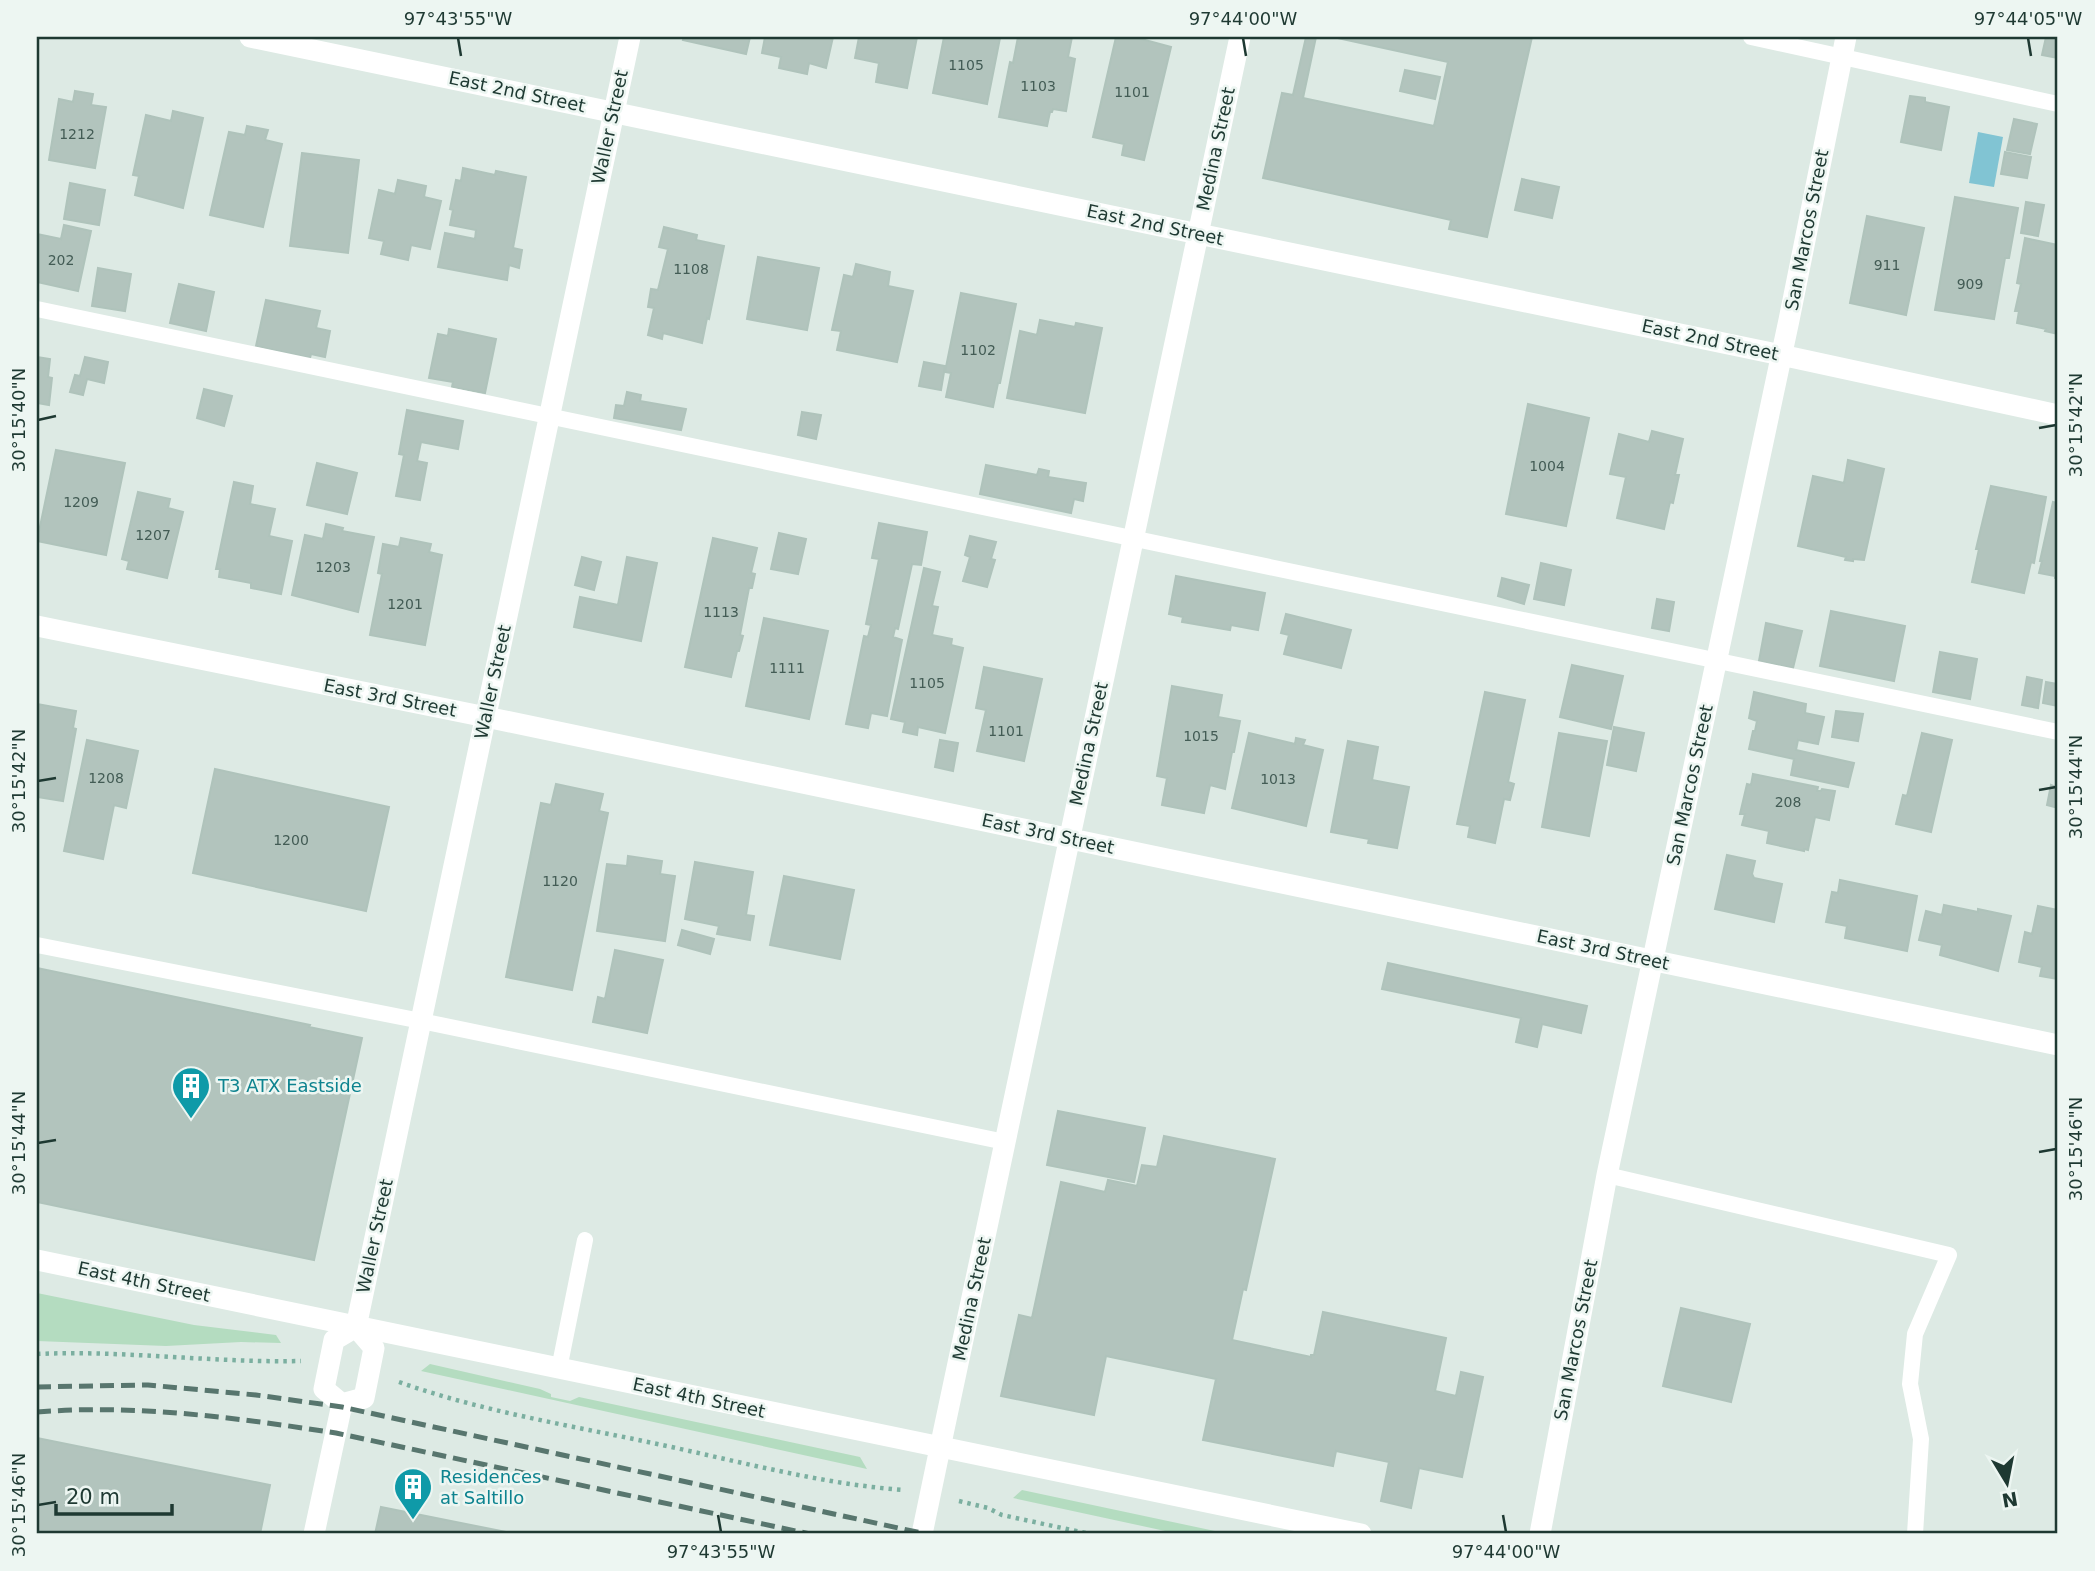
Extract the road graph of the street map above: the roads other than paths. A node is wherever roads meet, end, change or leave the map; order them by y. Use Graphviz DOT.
graph roads {
  1 [pos="250,37"];
  2 [pos="630,37"];
  3 [pos="1240,37"];
  4 [pos="1751,37"];
  5 [pos="1844,47"];
  6 [pos="2058,104"];
  7 [pos="614,112"];
  8 [pos="1198,234"];
  9 [pos="37,309"];
  10 [pos="1781,355"];
  11 [pos="2058,415"];
  12 [pos="549,416"];
  13 [pos="1133,538"];
  14 [pos="37,626"];
  15 [pos="1716,660"];
  16 [pos="485,717"];
  17 [pos="2058,732"];
  18 [pos="1069,839"];
  19 [pos="37,945"];
  20 [pos="1652,961"];
  21 [pos="421,1021"];
  22 [pos="2058,1045"];
  23 [pos="1005,1142"];
  24 [pos="1607,1175"];
  25 [pos="584,1240"];
  26 [pos="37,1260"];
  27 [pos="356,1326"];
  28 [pos="559,1369"];
  29 [pos="342,1404"];
  30 [pos="940,1448"];
  31 [pos="314,1534"];
  32 [pos="922,1534"];
  33 [pos="1361,1534"];
  34 [pos="1540,1534"];
  35 [pos="1915,1534"];
  1 -- 7 [label="street, East 2nd Street"];
  2 -- 7 [label="street, Waller Street"];
  3 -- 8 [label="street, Medina Street"];
  4 -- 5 [label="lane"];
  5 -- 6 [label="lane"];
  5 -- 10 [label="street, San Marcos Street"];
  7 -- 8 [label="street, East 2nd Street"];
  7 -- 12 [label="street, Waller Street"];
  8 -- 10 [label="street, East 2nd Street"];
  8 -- 13 [label="street, Medina Street"];
  9 -- 12 [label="lane"];
  10 -- 11 [label="street, East 2nd Street"];
  10 -- 15 [label="street, San Marcos Street"];
  12 -- 13 [label="lane"];
  12 -- 16 [label="street, Waller Street"];
  13 -- 15 [label="lane"];
  13 -- 18 [label="street, Medina Street"];
  14 -- 16 [label="street, East 3rd Street"];
  15 -- 17 [label="lane"];
  15 -- 20 [label="street, San Marcos Street"];
  16 -- 18 [label="street, East 3rd Street"];
  16 -- 21 [label="street, Waller Street"];
  18 -- 20 [label="street, East 3rd Street"];
  18 -- 23 [label="street, Medina Street"];
  19 -- 21 [label="lane"];
  20 -- 22 [label="street, East 3rd Street"];
  20 -- 24 [label="street, San Marcos Street"];
  21 -- 23 [label="lane"];
  21 -- 27 [label="street, Waller Street"];
  23 -- 30 [label="street, Medina Street"];
  24 -- 34 [label="street, San Marcos Street"];
  24 -- 35 [label="lane"];
  25 -- 28 [label="lane"];
  26 -- 27 [label="street, East 4th Street"];
  27 -- 28 [label="street, East 4th Street"];
  27 -- 29 [label="street"];
  27 -- 29 [label="street"];
  28 -- 30 [label="street, East 4th Street"];
  29 -- 31 [label="street"];
  30 -- 32 [label="street, Medina Street"];
  30 -- 33 [label="street, East 4th Street"];
}
